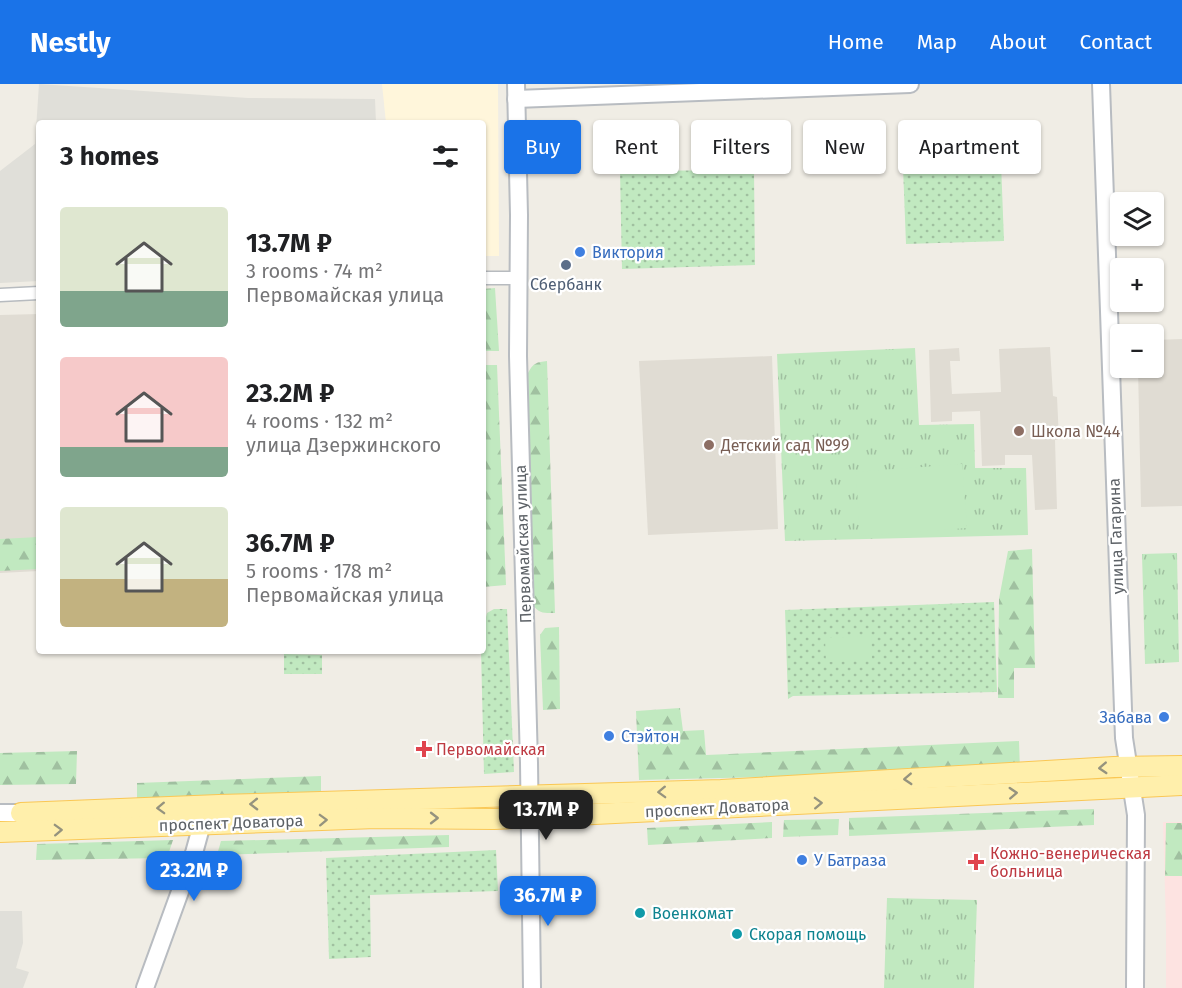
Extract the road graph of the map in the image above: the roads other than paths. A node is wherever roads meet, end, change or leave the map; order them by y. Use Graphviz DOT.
graph roads {
  1 [pos="910,84"];
  2 [pos="1101,84"];
  3 [pos="516,92"];
  4 [pos="486,278"];
  5 [pos="518,278"];
  6 [pos="36,293"];
  7 [pos="0,295"];
  8 [pos="1182,766"];
  9 [pos="1128,767"];
  10 [pos="1182,785"];
  11 [pos="1131,786"];
  12 [pos="528,796"];
  13 [pos="206,806"];
  14 [pos="0,813"];
  15 [pos="21,813"];
  16 [pos="529,817"];
  17 [pos="201,825"];
  18 [pos="0,832"];
  19 [pos="145,988"];
  20 [pos="532,988"];
  21 [pos="1135,988"];
  1 -- 3 [label="street"];
  2 -- 9 [label="street, улица Гагарина"];
  3 -- 5 [label="street, Первомайская улица"];
  4 -- 5 [label="street"];
  5 -- 12 [label="street, Первомайская улица"];
  6 -- 7 [label="street"];
  8 -- 9 [label="main road, проспект Доватора"];
  9 -- 11 [label="street, улица Гагарина"];
  9 -- 12 [label="main road, проспект Доватора, one-way"];
  10 -- 11 [label="main road, проспект Доватора"];
  16 -- 11 [label="main road, проспект Доватора, one-way"];
  11 -- 21 [label="street, улица Гагарина"];
  12 -- 13 [label="main road, проспект Доватора, one-way"];
  12 -- 16 [label="street, Первомайская улица"];
  13 -- 15 [label="main road, проспект Доватора, one-way"];
  13 -- 17 [label="street"];
  14 -- 15 [label="street, проспект Доватора"];
  17 -- 16 [label="main road, проспект Доватора, one-way"];
  16 -- 20 [label="street, Первомайская улица"];
  18 -- 17 [label="main road, проспект Доватора, one-way"];
  17 -- 19 [label="street"];
}
